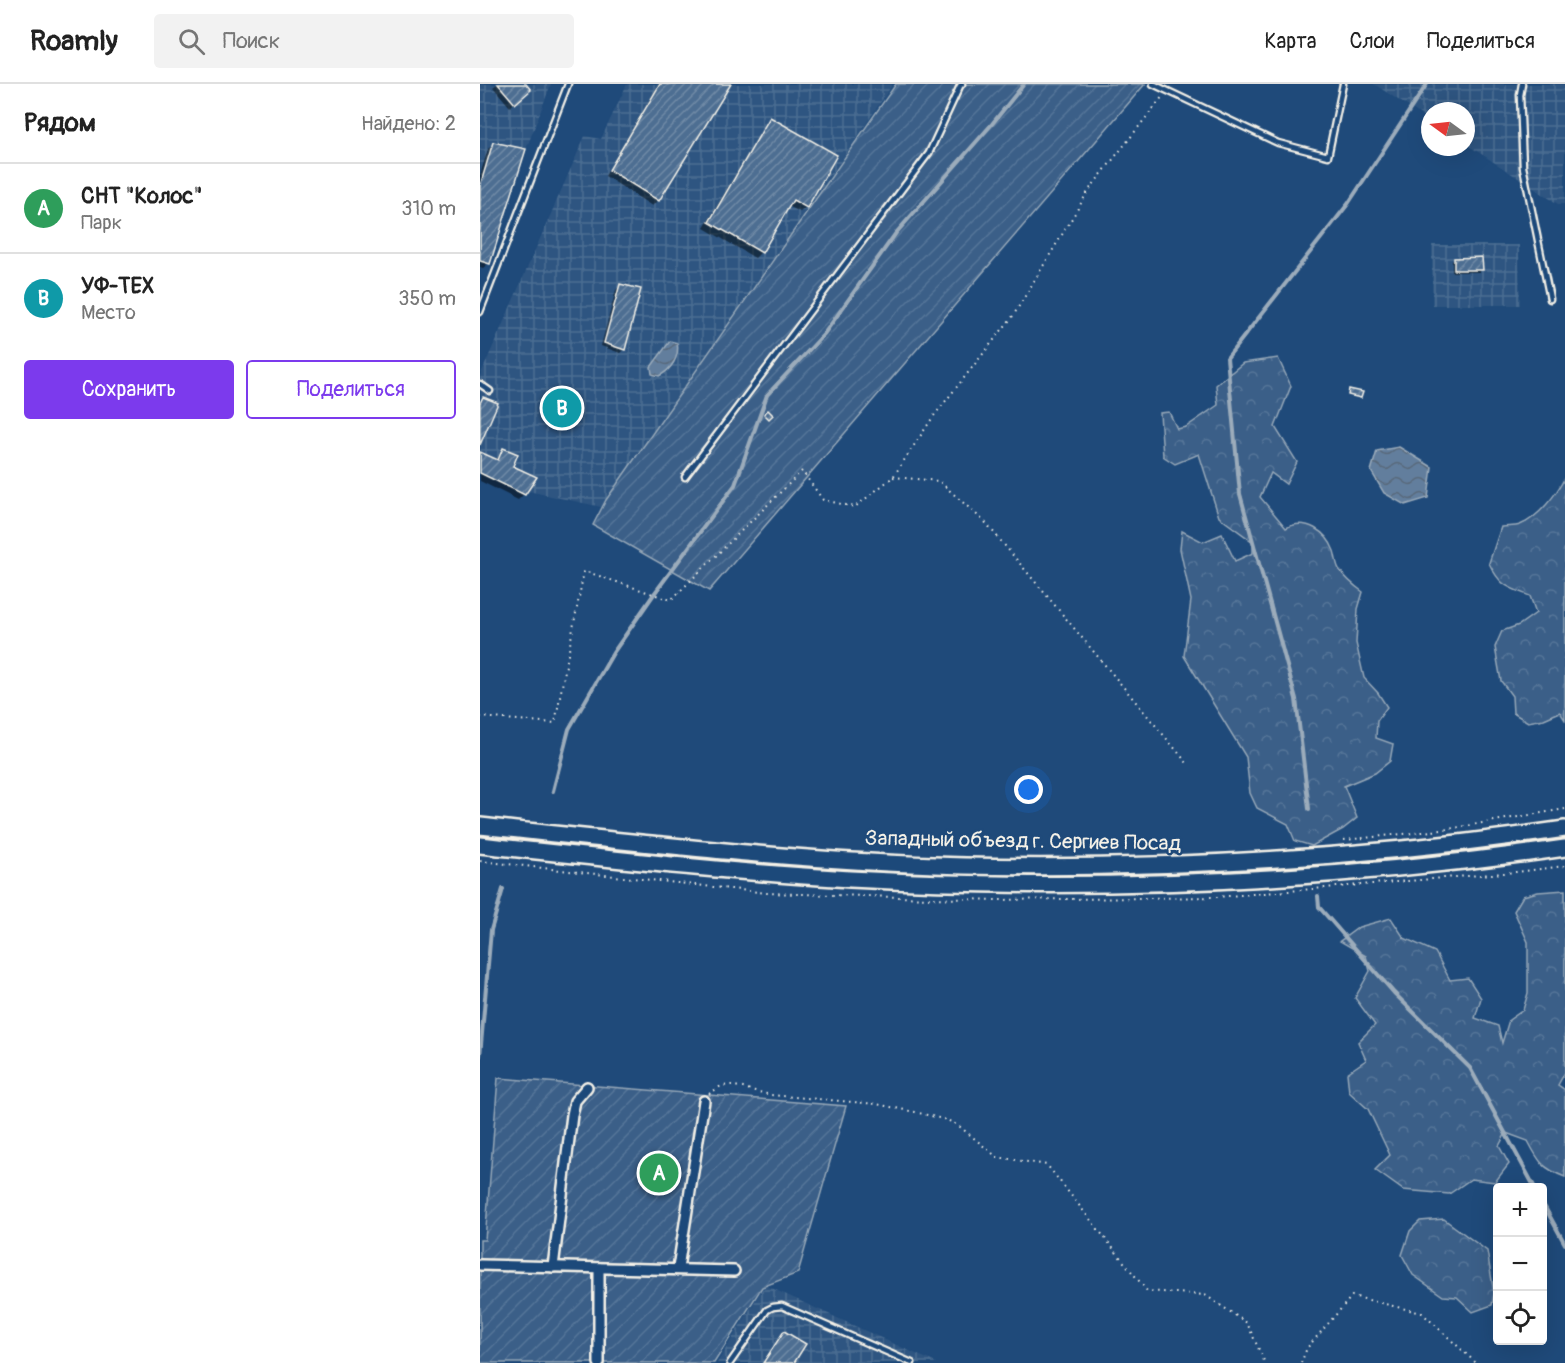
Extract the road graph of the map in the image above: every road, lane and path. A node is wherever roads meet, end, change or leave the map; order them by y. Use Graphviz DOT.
graph roads {
  1 [pos="568,84"];
  2 [pos="962,84"];
  3 [pos="1153,84"];
  4 [pos="1343,84"];
  5 [pos="1522,84"];
  6 [pos="1167,90"];
  7 [pos="1550,299"];
  8 [pos="480,312"];
  9 [pos="480,384"];
  10 [pos="490,391"];
  11 [pos="685,477"];
  12 [pos="893,477"];
  13 [pos="480,717"];
  14 [pos="1187,764"];
  15 [pos="1565,809"];
  16 [pos="480,826"];
  17 [pos="1565,829"];
  18 [pos="1338,840"];
  19 [pos="480,845"];
  20 [pos="1565,848"];
  21 [pos="587,1086"];
  22 [pos="704,1101"];
  23 [pos="480,1265"];
  24 [pos="553,1267"];
  25 [pos="599,1268"];
  26 [pos="678,1268"];
  27 [pos="734,1271"];
  28 [pos="599,1363"];
  29 [pos="729,1363"];
  30 [pos="912,1363"];
  31 [pos="1265,1363"];
  32 [pos="1300,1363"];
  33 [pos="1476,1363"];
  1 -- 8 [label="lane"];
  2 -- 11 [label="lane"];
  3 -- 6 [label="lane"];
  4 -- 6 [label="lane"];
  5 -- 7 [label="lane"];
  6 -- 12 [label="path"];
  9 -- 10 [label="lane"];
  12 -- 13 [label="path"];
  12 -- 14 [label="path"];
  15 -- 18 [label="path"];
  16 -- 17 [label="main road, Западный объезд г. Сергиев Посад"];
  19 -- 20 [label="main road, Западный объезд г. Сергиев Посад"];
  21 -- 24 [label="street"];
  22 -- 26 [label="street"];
  22 -- 31 [label="path"];
  23 -- 24 [label="street"];
  24 -- 25 [label="street"];
  25 -- 26 [label="street"];
  25 -- 28 [label="street"];
  26 -- 27 [label="street"];
  29 -- 30 [label="lane"];
  32 -- 33 [label="path"];
}
